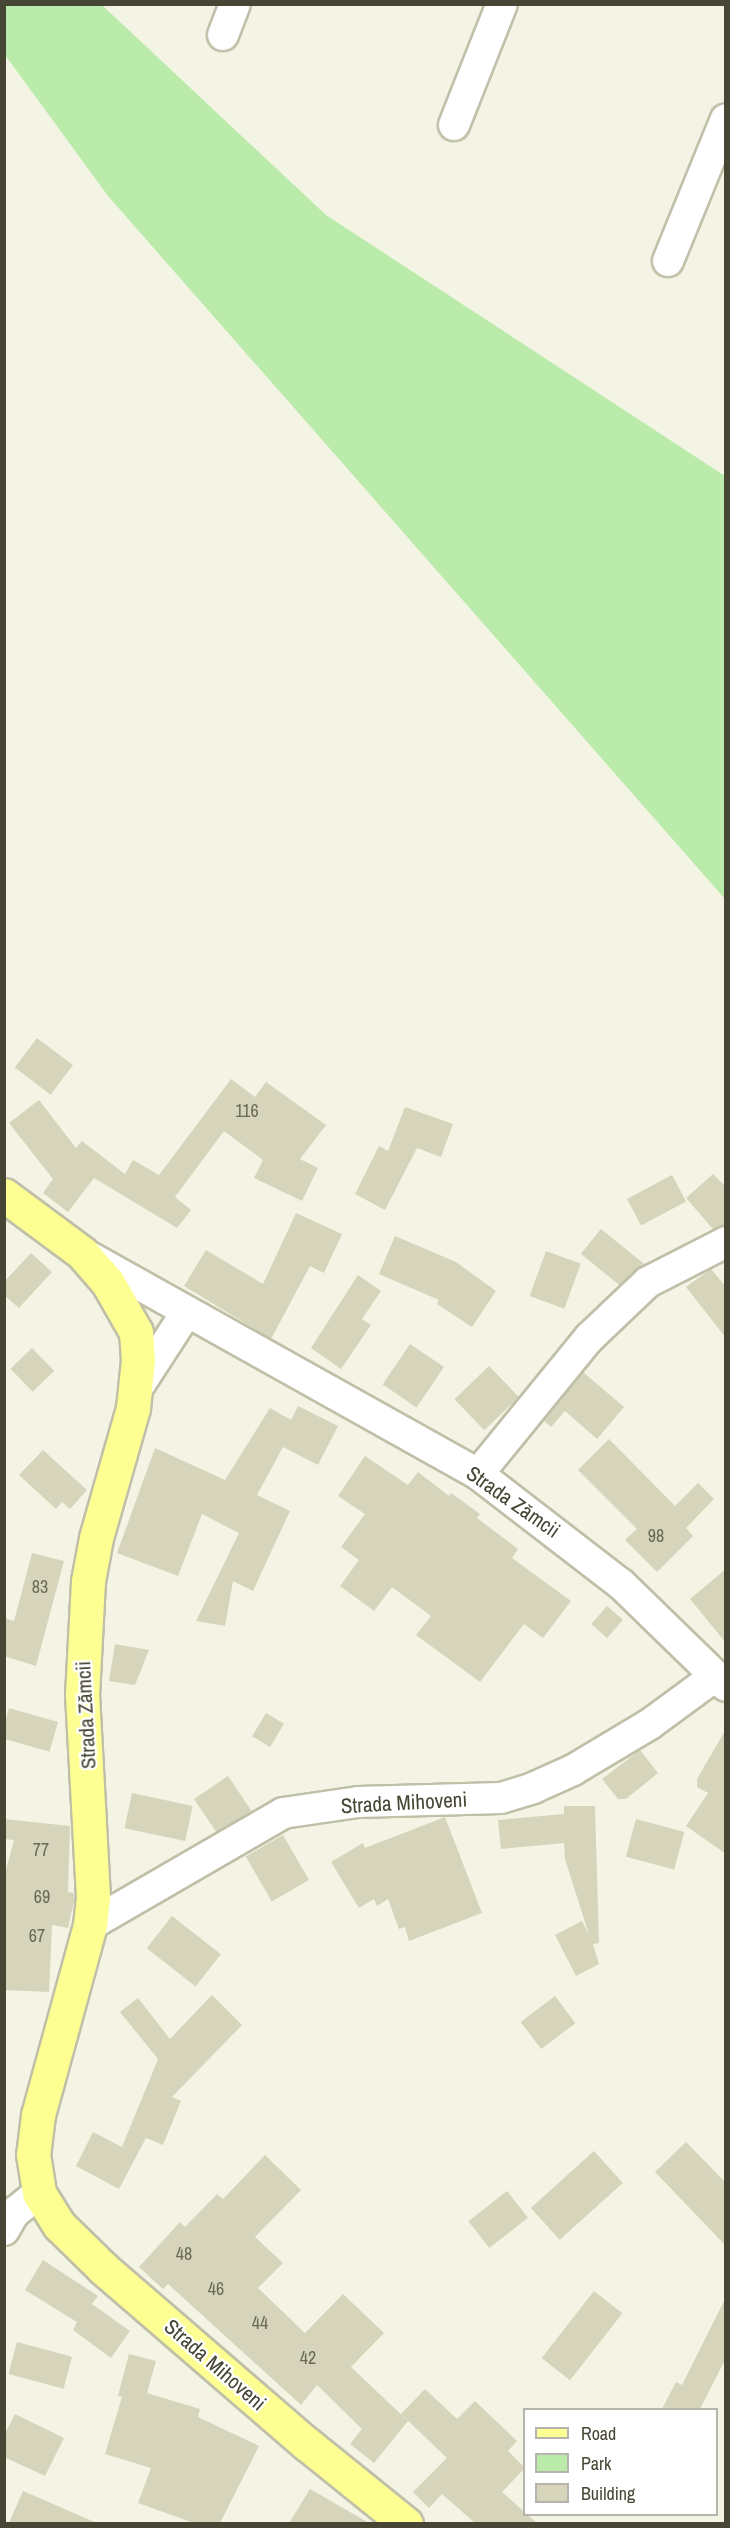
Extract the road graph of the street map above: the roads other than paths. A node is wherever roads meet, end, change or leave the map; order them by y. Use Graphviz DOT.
graph roads {
  1 [pos="235,4"];
  2 [pos="502,4"];
  3 [pos="223,35"];
  4 [pos="726,119"];
  5 [pos="454,125"];
  6 [pos="668,261"];
  7 [pos="4,1195"];
  8 [pos="726,1242"];
  9 [pos="82,1253"];
  10 [pos="186,1312"];
  11 [pos="136,1389"];
  12 [pos="478,1474"];
  13 [pos="720,1682"];
  14 [pos="90,1925"];
  15 [pos="39,2193"];
  16 [pos="4,2230"];
  17 [pos="406,2523"];
  1 -- 3 [label="street"];
  2 -- 5 [label="street"];
  4 -- 6 [label="street"];
  7 -- 9 [label="main road, Strada Zămcii"];
  8 -- 12 [label="street"];
  9 -- 10 [label="street, Strada Zămcii"];
  9 -- 11 [label="main road, Strada Zămcii"];
  10 -- 11 [label="street"];
  10 -- 12 [label="street, Strada Zămcii"];
  11 -- 14 [label="main road, Strada Zămcii"];
  12 -- 13 [label="street, Strada Zămcii"];
  13 -- 14 [label="street, Strada Mihoveni"];
  14 -- 15 [label="main road, Strada Zămcii"];
  15 -- 16 [label="street"];
  15 -- 17 [label="main road, Strada Mihoveni"];
}
